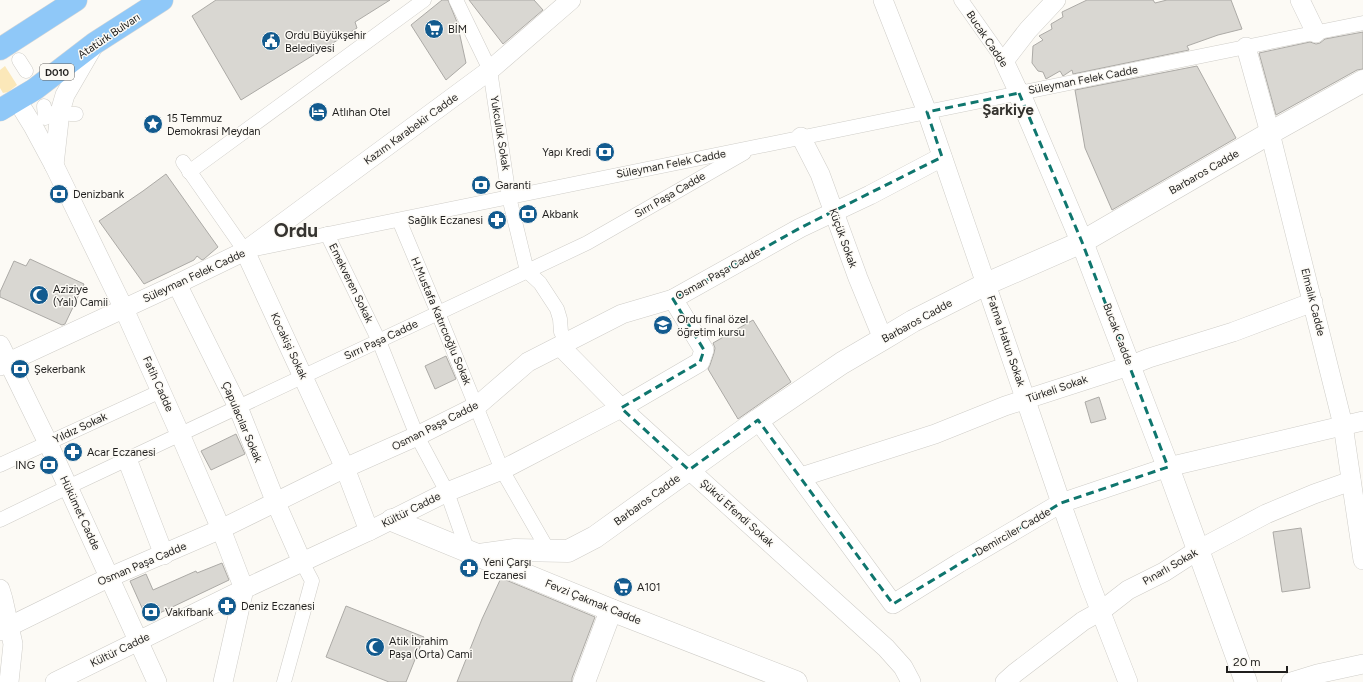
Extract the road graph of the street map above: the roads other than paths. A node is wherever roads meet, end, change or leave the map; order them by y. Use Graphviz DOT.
graph roads {
  1 [pos="76,0"];
  2 [pos="162,0"];
  3 [pos="424,0"];
  4 [pos="456,0"];
  5 [pos="571,0"];
  6 [pos="883,0"];
  7 [pos="961,0"];
  8 [pos="1056,0"];
  9 [pos="1300,0"];
  10 [pos="1363,23"];
  11 [pos="1316,33"];
  12 [pos="95,43"];
  13 [pos="1246,47"];
  14 [pos="0,49"];
  15 [pos="1004,61"];
  16 [pos="490,70"];
  17 [pos="1363,81"];
  18 [pos="1019,93"];
  19 [pos="8,105"];
  20 [pos="927,112"];
  21 [pos="1270,133"];
  22 [pos="801,137"];
  23 [pos="755,147"];
  24 [pos="942,157"];
  25 [pos="54,165"];
  26 [pos="510,197"];
  27 [pos="834,211"];
  28 [pos="398,220"];
  29 [pos="327,234"];
  30 [pos="1082,242"];
  31 [pos="245,251"];
  32 [pos="527,271"];
  33 [pos="178,284"];
  34 [pos="986,284"];
  35 [pos="673,299"];
  36 [pos="1313,302"];
  37 [pos="124,309"];
  38 [pos="438,313"];
  39 [pos="883,339"];
  40 [pos="379,341"];
  41 [pos="0,346"];
  42 [pos="560,346"];
  43 [pos="4,364"];
  44 [pos="1129,366"];
  45 [pos="304,376"];
  46 [pos="161,391"];
  47 [pos="1026,400"];
  48 [pos="477,406"];
  49 [pos="238,407"];
  50 [pos="621,408"];
  51 [pos="758,420"];
  52 [pos="1363,421"];
  53 [pos="1343,425"];
  54 [pos="180,434"];
  55 [pos="417,436"];
  56 [pos="48,443"];
  57 [pos="127,459"];
  58 [pos="0,464"];
  59 [pos="1168,467"];
  60 [pos="345,468"];
  61 [pos="502,470"];
  62 [pos="689,470"];
  63 [pos="801,477"];
  64 [pos="1351,481"];
  65 [pos="68,487"];
  66 [pos="447,492"];
  67 [pos="276,503"];
  68 [pos="1061,504"];
  69 [pos="0,520"];
  70 [pos="392,520"];
  71 [pos="222,529"];
  72 [pos="369,531"];
  73 [pos="548,550"];
  74 [pos="1198,550"];
  75 [pos="474,553"];
  76 [pos="164,555"];
  77 [pos="1363,560"];
  78 [pos="302,562"];
  79 [pos="110,577"];
  80 [pos="0,589"];
  81 [pos="244,589"];
  82 [pos="611,610"];
  83 [pos="1101,611"];
  84 [pos="5,629"];
  85 [pos="139,641"];
  86 [pos="1363,664"];
  87 [pos="9,682"];
  88 [pos="54,682"];
  89 [pos="157,682"];
  90 [pos="222,682"];
  91 [pos="284,682"];
  92 [pos="584,682"];
  93 [pos="796,682"];
  94 [pos="912,682"];
  95 [pos="1005,682"];
  96 [pos="1128,682"];
  97 [pos="1246,682"];
  98 [pos="1291,682"];
  1 -- 14 [label="highway"];
  2 -- 12 [label="highway, Atatürk Bulvarı / D010"];
  3 -- 31 [label="street, Kocakişi Sokak"];
  4 -- 16 [label="street, Yukculuk Sokak"];
  5 -- 16 [label="street, Kazım Karabekir Cadde"];
  6 -- 20 [label="street, Fatma Hatun Sokak"];
  7 -- 15 [label="street, Bucak Cadde"];
  8 -- 15 [label="street"];
  9 -- 11 [label="street"];
  10 -- 11 [label="street, Süleyman Felek Cadde"];
  11 -- 13 [label="street, Süleyman Felek Cadde"];
  12 -- 19 [label="highway, Atatürk Bulvarı / D010"];
  12 -- 25 [label="street"];
  13 -- 18 [label="street, Süleyman Felek Cadde"];
  13 -- 21 [label="street, Elmalık Cadde"];
  15 -- 18 [label="street, Bucak Cadde"];
  16 -- 26 [label="street, Yukculuk Sokak"];
  16 -- 31 [label="street, Kazım Karabekir Cadde"];
  17 -- 21 [label="street, Barbaros Cadde"];
  18 -- 20 [label="street, Süleyman Felek Cadde"];
  18 -- 30 [label="street, Bucak Cadde"];
  19 -- 25 [label="street, Fatih Cadde"];
  20 -- 22 [label="street, Süleyman Felek Cadde"];
  20 -- 24 [label="street, Fatma Hatun Sokak"];
  21 -- 30 [label="street, Barbaros Cadde"];
  21 -- 36 [label="street, Elmalık Cadde"];
  22 -- 23 [label="street, Süleyman Felek Cadde"];
  22 -- 27 [label="street, Küçük Sokak"];
  23 -- 26 [label="street, Süleyman Felek Cadde"];
  23 -- 32 [label="street, Sırrı Paşa Cadde"];
  24 -- 27 [label="street, Osman Paşa Cadde"];
  24 -- 34 [label="street, Fatma Hatun Sokak"];
  25 -- 37 [label="street, Fatih Cadde"];
  26 -- 28 [label="street, Süleyman Felek Cadde"];
  26 -- 32 [label="street, Yukculuk Sokak"];
  27 -- 35 [label="street, Osman Paşa Cadde"];
  27 -- 39 [label="street, Küçük Sokak"];
  28 -- 29 [label="street, Süleyman Felek Cadde"];
  28 -- 38 [label="street, H.Mustafa Katırcıoğlu Sokak"];
  29 -- 31 [label="street, Süleyman Felek Cadde"];
  29 -- 40 [label="street, Emekveren Sokak"];
  30 -- 34 [label="street, Barbaros Cadde"];
  30 -- 44 [label="street, Bucak Cadde"];
  31 -- 33 [label="street, Süleyman Felek Cadde"];
  31 -- 45 [label="street, Kocakişi Sokak"];
  32 -- 38 [label="street, Sırrı Paşa Cadde"];
  32 -- 42 [label="street"];
  33 -- 37 [label="street, Süleyman Felek Cadde"];
  33 -- 49 [label="street, Çapulacılar Sokak"];
  34 -- 39 [label="street, Barbaros Cadde"];
  34 -- 47 [label="street, Fatma Hatun Sokak"];
  35 -- 42 [label="street, Osman Paşa Cadde"];
  35 -- 50 [label="street, Kültür Cadde"];
  36 -- 44 [label="street, Türkeli Sokak"];
  36 -- 53 [label="street, Elmalık Cadde"];
  37 -- 43 [label="street, Süleyman Felek Cadde"];
  37 -- 46 [label="street, Fatih Cadde"];
  38 -- 40 [label="street, Sırrı Paşa Cadde"];
  38 -- 48 [label="street, H.Mustafa Katırcıoğlu Sokak"];
  39 -- 51 [label="street, Barbaros Cadde"];
  40 -- 45 [label="street, Sırrı Paşa Cadde"];
  40 -- 55 [label="street, Emekveren Sokak"];
  41 -- 43 [label="street, Hükümet Cadde"];
  42 -- 48 [label="street, Osman Paşa Cadde"];
  42 -- 50 [label="street, Şükrü Efendi Sokak"];
  43 -- 56 [label="street, Hükümet Cadde"];
  44 -- 47 [label="street, Türkeli Sokak"];
  44 -- 59 [label="street, Bucak Cadde"];
  45 -- 49 [label="street, Sırrı Paşa Cadde"];
  45 -- 60 [label="street, Kocakişi Sokak"];
  46 -- 54 [label="street, Fatih Cadde"];
  46 -- 56 [label="street, Yıldız Sokak"];
  47 -- 63 [label="street, Türkeli Sokak"];
  47 -- 68 [label="street, Fatma Hatun Sokak"];
  48 -- 55 [label="street, Osman Paşa Cadde"];
  48 -- 61 [label="street, H.Mustafa Katırcıoğlu Sokak"];
  49 -- 54 [label="street, Sırrı Paşa Cadde"];
  49 -- 67 [label="street, Çapulacılar Sokak"];
  50 -- 61 [label="street, Kültür Cadde"];
  50 -- 62 [label="street, Şükrü Efendi Sokak"];
  51 -- 62 [label="street, Barbaros Cadde"];
  51 -- 63 [label="street, Demirciler Cadde"];
  52 -- 53 [label="street, Demirciler Cadde"];
  53 -- 59 [label="street, Demirciler Cadde"];
  53 -- 64 [label="street, Elmalık Cadde"];
  54 -- 57 [label="street, Sırrı Paşa Cadde"];
  54 -- 71 [label="street, Fatih Cadde"];
  55 -- 60 [label="street, Osman Paşa Cadde"];
  55 -- 66 [label="street, Emekveren Sokak"];
  56 -- 58 [label="street, Yıldız Sokak"];
  56 -- 65 [label="street, Hükümet Cadde"];
  57 -- 65 [label="street, Sırrı Paşa Cadde"];
  57 -- 76 [label="street"];
  59 -- 68 [label="street, Demirciler Cadde"];
  59 -- 74 [label="street, Bucak Cadde"];
  60 -- 67 [label="street, Osman Paşa Cadde"];
  60 -- 72 [label="street, Kocakişi Sokak"];
  61 -- 66 [label="street, Kültür Cadde"];
  61 -- 73 [label="street, H.Mustafa Katırcıoğlu Sokak"];
  62 -- 73 [label="street, Barbaros Cadde"];
  62 -- 94 [label="street, Şükrü Efendi Sokak"];
  63 -- 68 [label="street, Demirciler Cadde"];
  64 -- 74 [label="street, Pınarlı Sokak"];
  64 -- 77 [label="street, Elmalık Cadde"];
  65 -- 69 [label="street, Sırrı Paşa Cadde"];
  65 -- 79 [label="street, Hükümet Cadde"];
  66 -- 70 [label="street, Kültür Cadde"];
  66 -- 75 [label="street, Emekveren Sokak"];
  67 -- 71 [label="street, Osman Paşa Cadde"];
  67 -- 78 [label="street, Çapulacılar Sokak"];
  68 -- 83 [label="street, Fatma Hatun Sokak"];
  70 -- 72 [label="street, Kültür Cadde"];
  70 -- 75 [label="street, Fevzi Çakmak Cadde"];
  71 -- 76 [label="street, Osman Paşa Cadde"];
  71 -- 81 [label="street, Fatih Cadde"];
  72 -- 78 [label="street, Kültür Cadde"];
  73 -- 75 [label="street, Barbaros Cadde"];
  74 -- 83 [label="street, Pınarlı Sokak"];
  74 -- 97 [label="street, Bucak Cadde"];
  75 -- 82 [label="street, Fevzi Çakmak Cadde"];
  76 -- 79 [label="street, Osman Paşa Cadde"];
  78 -- 81 [label="street, Kültür Cadde"];
  78 -- 91 [label="street"];
  79 -- 84 [label="street, Osman Paşa Cadde"];
  79 -- 85 [label="street, Hükümet Cadde"];
  80 -- 84 [label="street"];
  81 -- 85 [label="street, Kültür Cadde"];
  81 -- 90 [label="street"];
  82 -- 92 [label="street"];
  82 -- 93 [label="street, Fevzi Çakmak Cadde"];
  83 -- 95 [label="street, Pınarlı Sokak"];
  83 -- 96 [label="street, Fatma Hatun Sokak"];
  84 -- 87 [label="street"];
  85 -- 88 [label="street, Kültür Cadde"];
  85 -- 89 [label="street, Hükümet Cadde"];
  86 -- 98 [label="street"];
}
